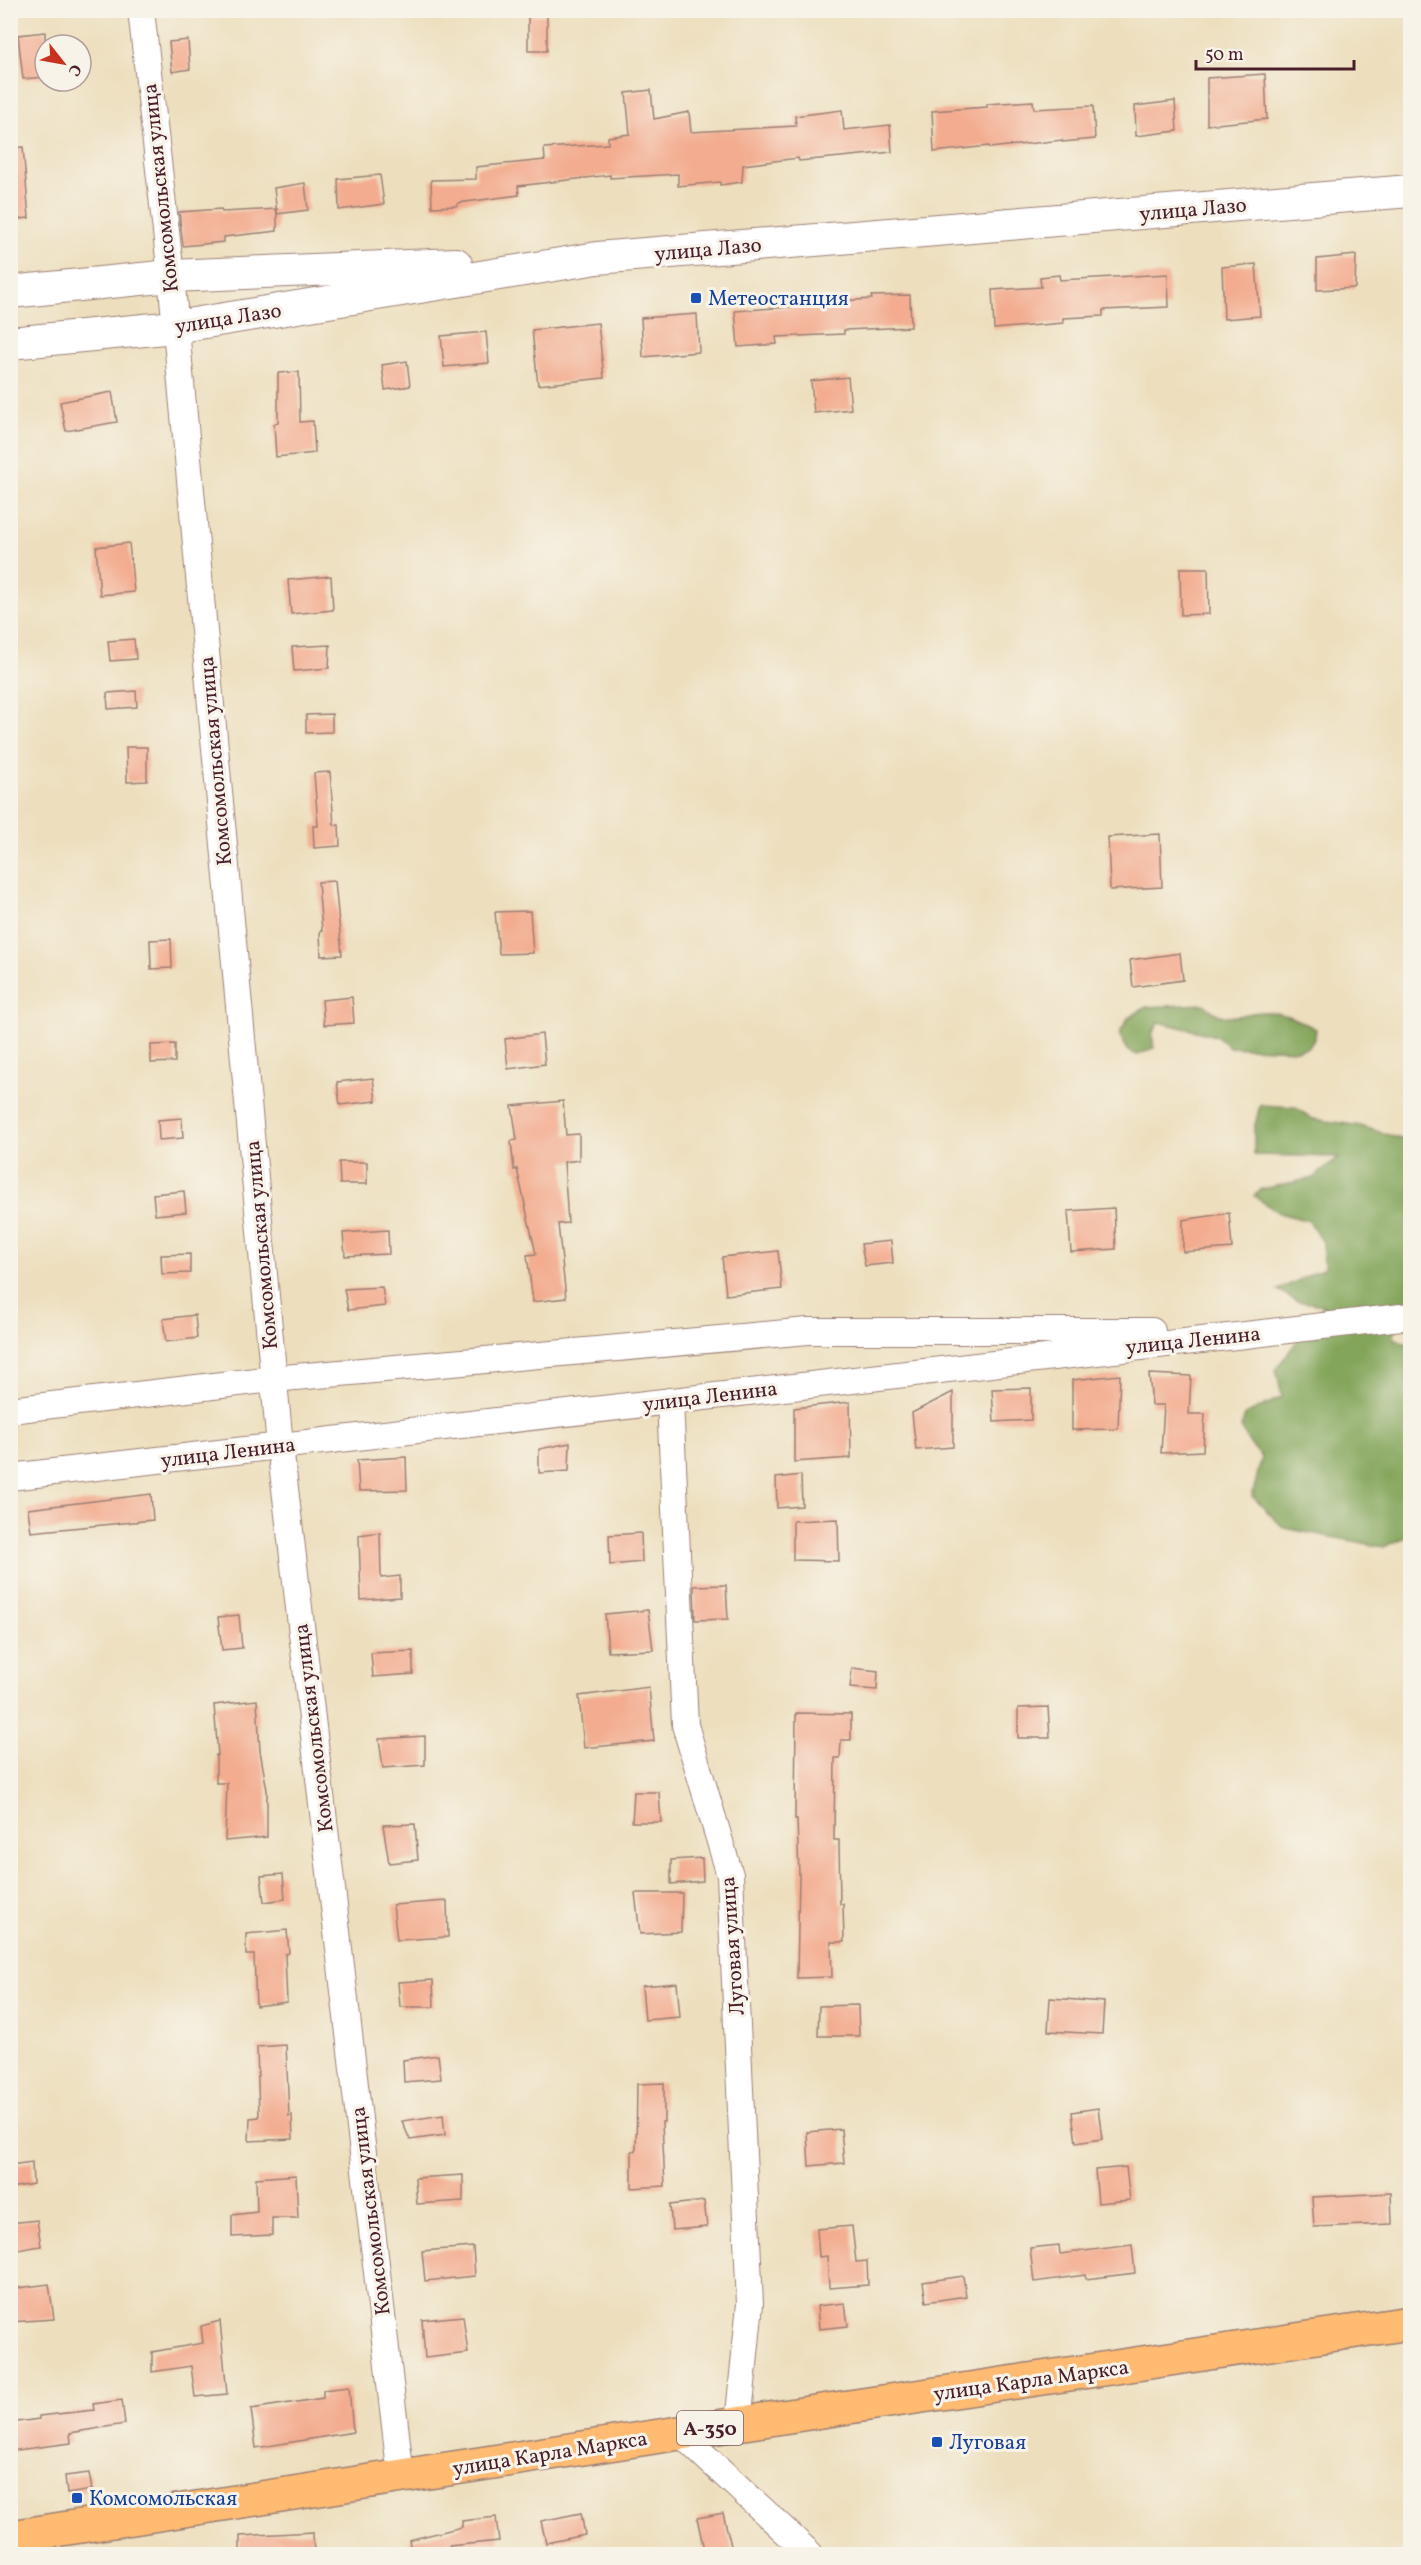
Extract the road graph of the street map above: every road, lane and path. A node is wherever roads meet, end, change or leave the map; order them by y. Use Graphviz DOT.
graph roads {
  1 [pos="141,10"];
  2 [pos="1410,191"];
  3 [pos="597,258"];
  4 [pos="171,276"];
  5 [pos="10,292"];
  6 [pos="175,327"];
  7 [pos="10,343"];
  8 [pos="1410,1316"];
  9 [pos="1276,1331"];
  10 [pos="273,1378"];
  11 [pos="670,1401"];
  12 [pos="10,1410"];
  13 [pos="280,1446"];
  14 [pos="10,1477"];
  15 [pos="1410,2323"];
  16 [pos="738,2424"];
  17 [pos="680,2433"];
  18 [pos="401,2477"];
  19 [pos="10,2537"];
  20 [pos="810,2554"];
  1 -- 4 [label="street, Комсомольская улица"];
  2 -- 3 [label="street, улица Лазо"];
  3 -- 4 [label="street"];
  3 -- 6 [label="street, улица Лазо"];
  4 -- 5 [label="street"];
  4 -- 6 [label="street, Комсомольская улица"];
  6 -- 7 [label="street, улица Лазо"];
  6 -- 10 [label="street, Комсомольская улица"];
  8 -- 9 [label="street, улица Ленина"];
  9 -- 10 [label="street"];
  9 -- 11 [label="street, улица Ленина"];
  10 -- 12 [label="street"];
  10 -- 13 [label="street, Комсомольская улица"];
  11 -- 13 [label="street, улица Ленина"];
  11 -- 16 [label="street, Луговая улица"];
  13 -- 14 [label="street, улица Ленина"];
  13 -- 18 [label="street, Комсомольская улица"];
  15 -- 16 [label="highway, улица Карла Маркса / А-350"];
  16 -- 17 [label="highway, улица Карла Маркса / А-350"];
  17 -- 18 [label="highway, улица Карла Маркса / А-350"];
  17 -- 20 [label="street"];
  18 -- 19 [label="highway, улица Карла Маркса / А-350"];
}
